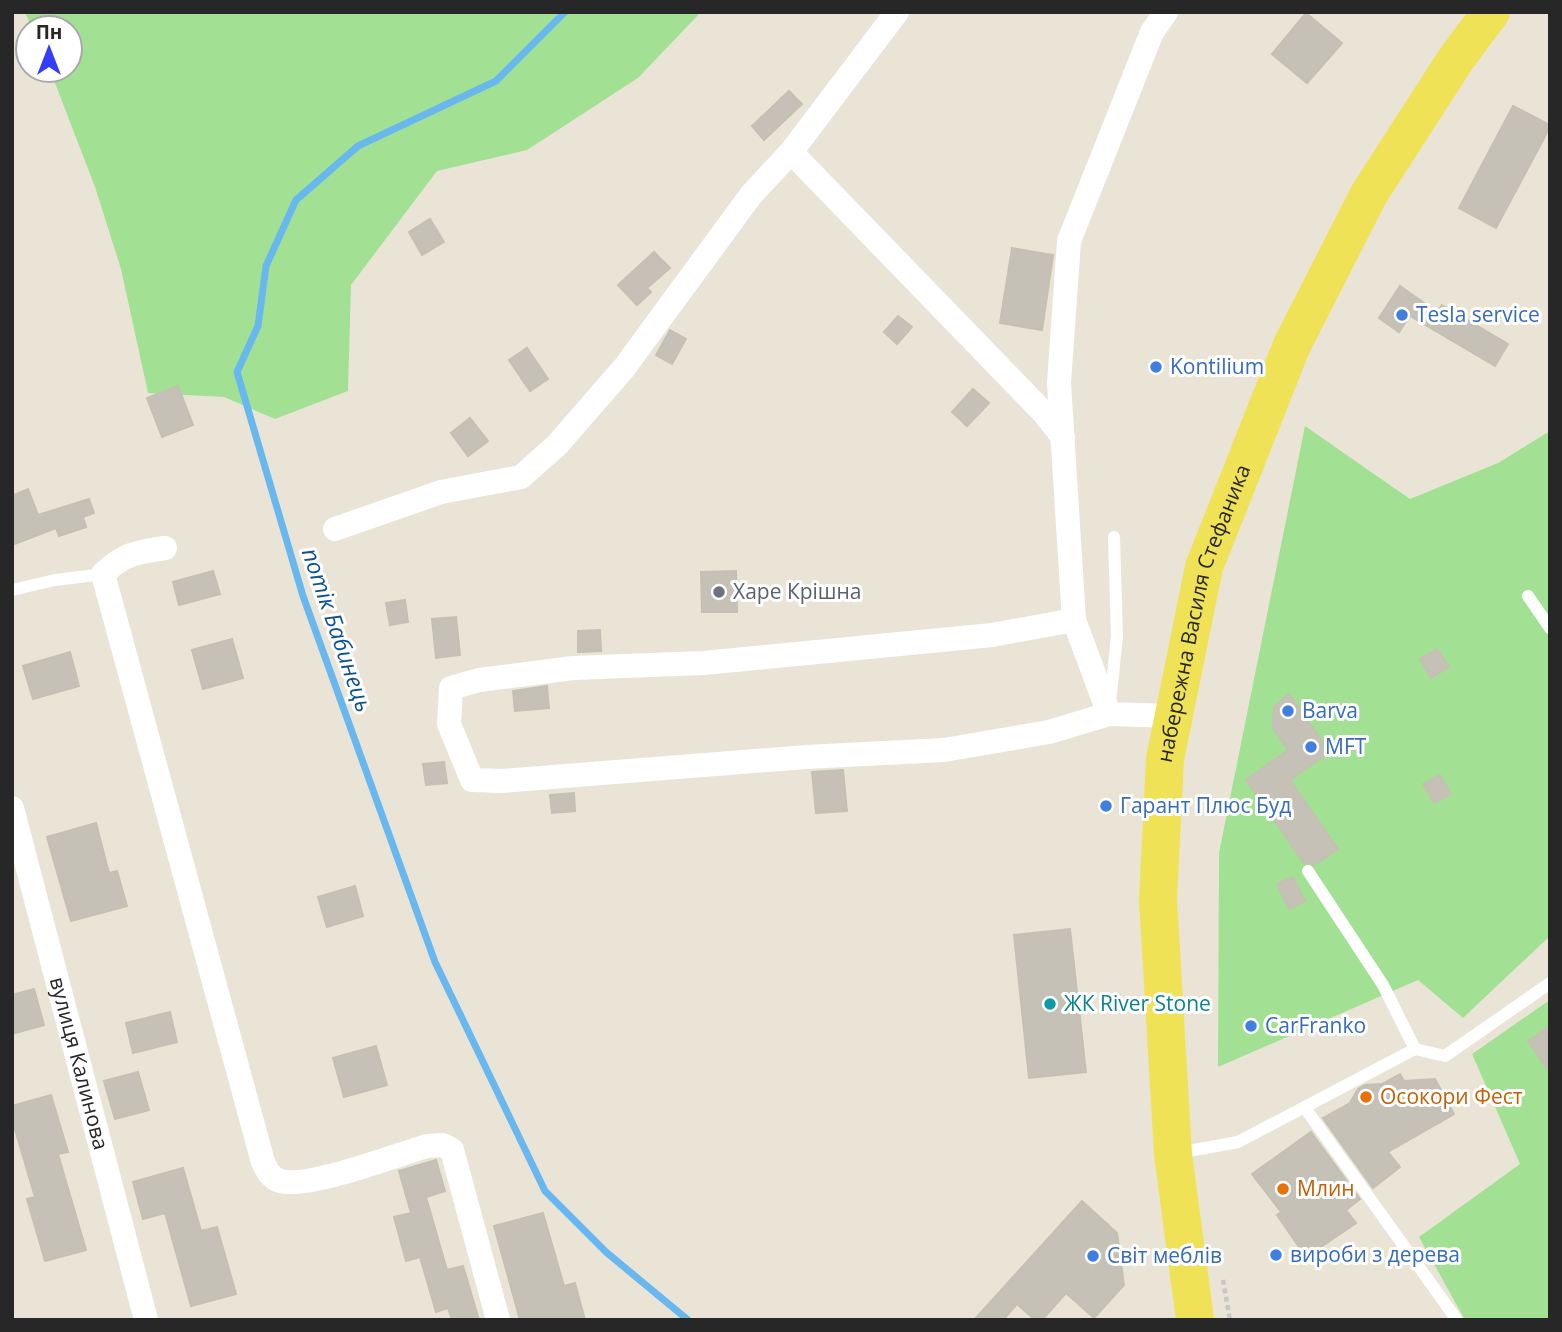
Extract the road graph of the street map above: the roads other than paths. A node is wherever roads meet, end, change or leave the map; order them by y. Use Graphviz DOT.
graph roads {
  1 [pos="897,12"];
  2 [pos="1166,12"];
  3 [pos="1491,12"];
  4 [pos="791,152"];
  5 [pos="1063,437"];
  6 [pos="335,529"];
  7 [pos="1114,537"];
  8 [pos="165,548"];
  9 [pos="103,574"];
  10 [pos="12,590"];
  11 [pos="1528,596"];
  12 [pos="1074,620"];
  13 [pos="1550,628"];
  14 [pos="1110,714"];
  15 [pos="1172,716"];
  16 [pos="12,808"];
  17 [pos="1308,871"];
  18 [pos="1550,983"];
  19 [pos="1415,1049"];
  20 [pos="1306,1108"];
  21 [pos="1173,1154"];
  22 [pos="146,1320"];
  23 [pos="498,1320"];
  24 [pos="1195,1320"];
  25 [pos="1457,1320"];
  1 -- 4 [label="street"];
  2 -- 5 [label="street"];
  3 -- 15 [label="main road, набережна Василя Стефаника"];
  4 -- 5 [label="street"];
  4 -- 6 [label="street"];
  5 -- 12 [label="street"];
  7 -- 14 [label="lane"];
  8 -- 9 [label="street"];
  9 -- 10 [label="lane"];
  9 -- 23 [label="street"];
  11 -- 13 [label="lane"];
  12 -- 14 [label="street"];
  12 -- 14 [label="street"];
  14 -- 15 [label="street"];
  15 -- 21 [label="main road, набережна Василя Стефаника"];
  16 -- 22 [label="street, вулиця Калинова"];
  17 -- 19 [label="lane"];
  18 -- 19 [label="lane"];
  19 -- 20 [label="lane"];
  20 -- 21 [label="lane"];
  20 -- 25 [label="lane"];
  21 -- 24 [label="main road, набережна Василя Стефаника"];
}
